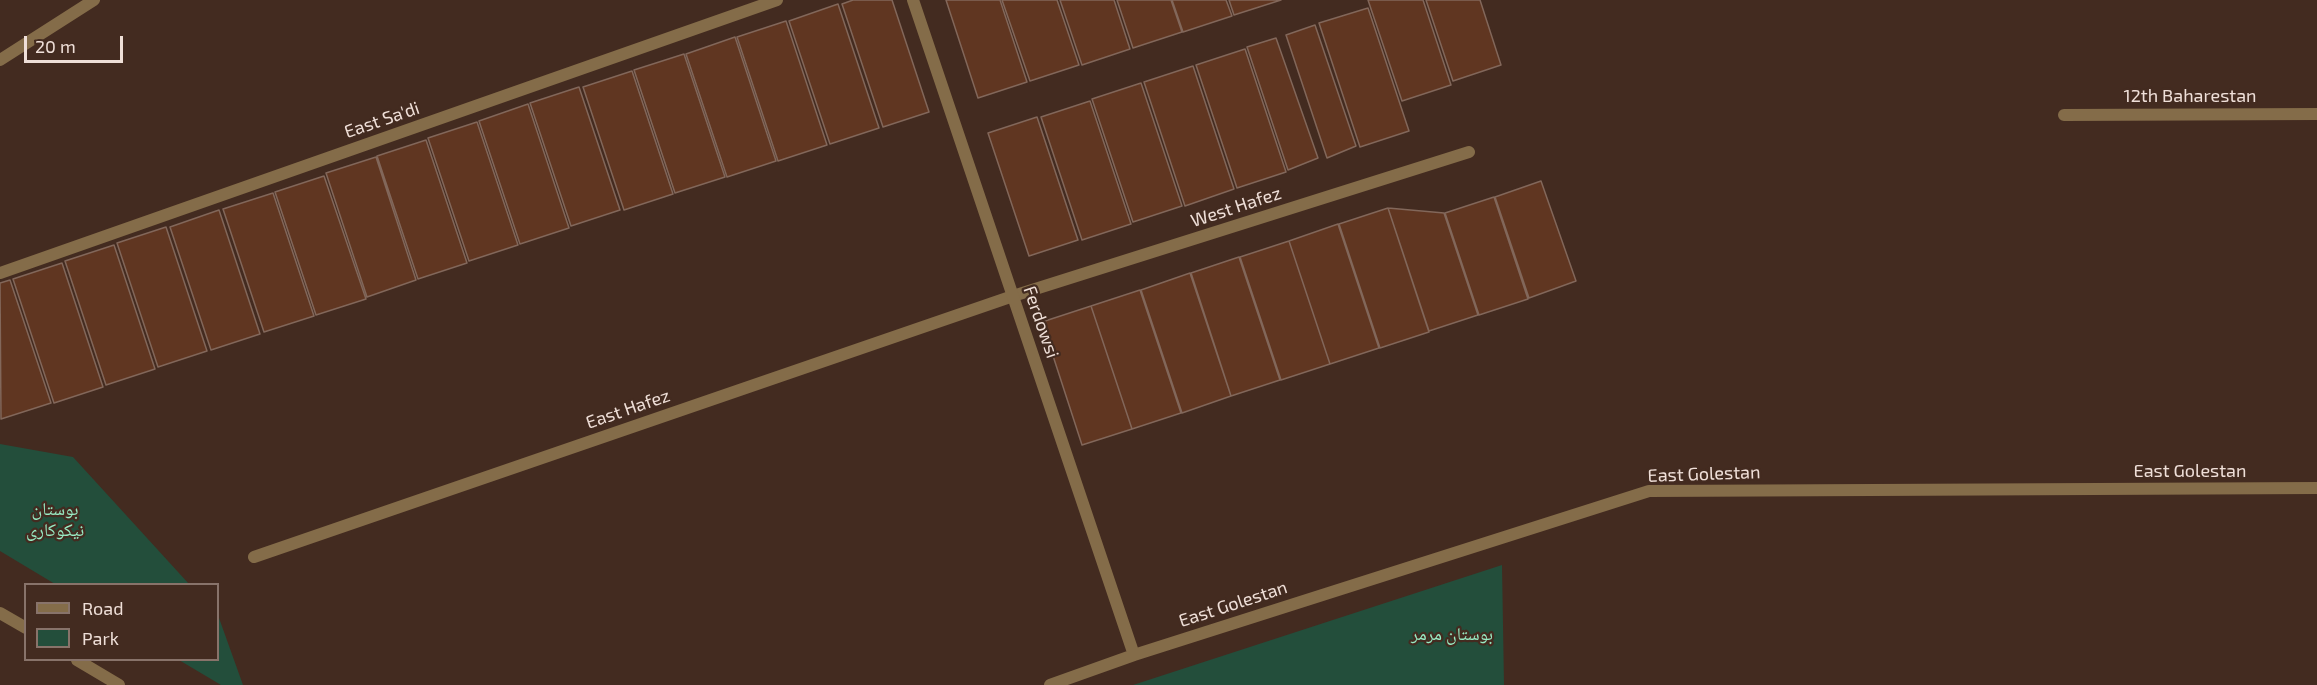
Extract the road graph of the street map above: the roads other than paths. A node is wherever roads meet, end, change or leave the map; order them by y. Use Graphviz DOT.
graph roads {
  1 [pos="94,0"];
  2 [pos="777,0"];
  3 [pos="913,0"];
  4 [pos="0,60"];
  5 [pos="2317,114"];
  6 [pos="2064,115"];
  7 [pos="1469,152"];
  8 [pos="0,273"];
  9 [pos="1013,296"];
  10 [pos="2317,488"];
  11 [pos="254,557"];
  12 [pos="0,613"];
  13 [pos="24,627"];
  14 [pos="1134,655"];
  15 [pos="79,661"];
  16 [pos="119,685"];
  17 [pos="1050,685"];
  1 -- 4 [label="street"];
  2 -- 8 [label="street, East Sa'di"];
  3 -- 9 [label="street, Ferdowsi"];
  5 -- 6 [label="street, 12th Baharestan"];
  7 -- 9 [label="street, West Hafez"];
  9 -- 11 [label="street, East Hafez"];
  9 -- 14 [label="street, Ferdowsi"];
  10 -- 14 [label="street, East Golestan"];
  12 -- 13 [label="street"];
  14 -- 17 [label="street, East Golestan"];
  15 -- 16 [label="street"];
}
